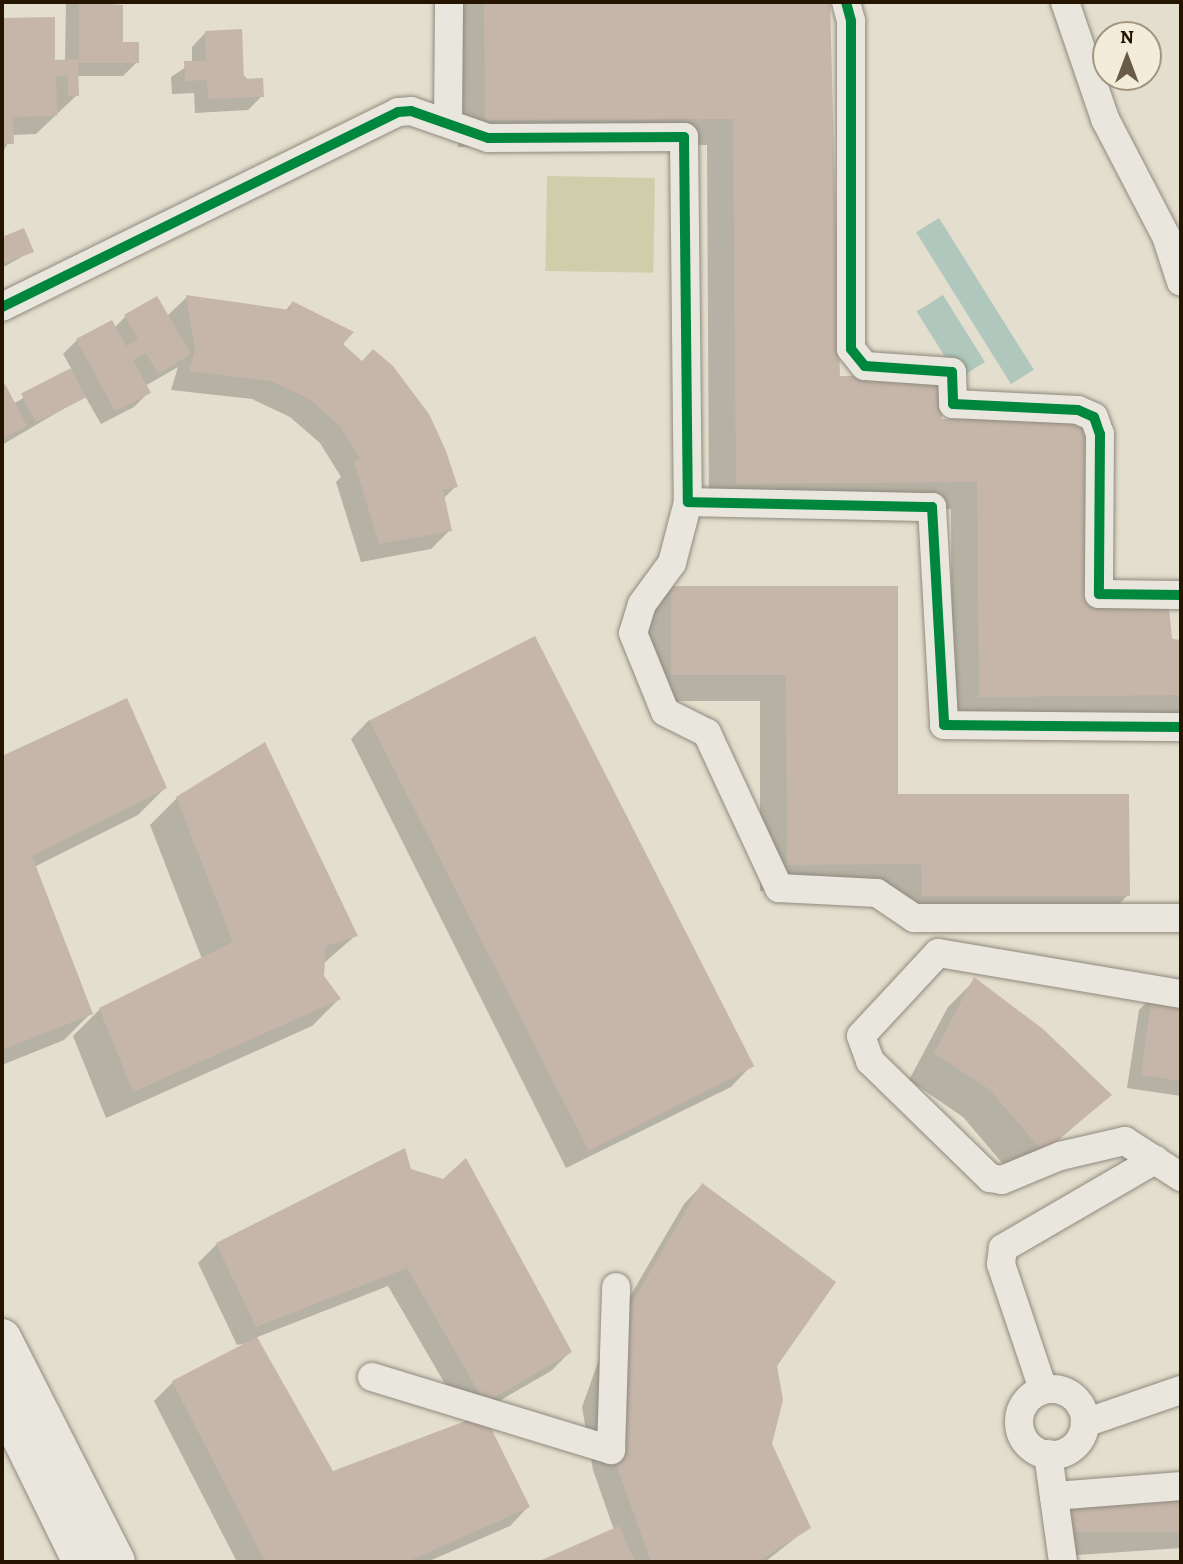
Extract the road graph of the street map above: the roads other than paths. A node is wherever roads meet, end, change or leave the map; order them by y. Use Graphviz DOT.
graph roads {
  1 [pos="449,2"];
  2 [pos="846,2"];
  3 [pos="1065,2"];
  4 [pos="448,122"];
  5 [pos="1174,237"];
  6 [pos="1181,282"];
  7 [pos="2,307"];
  8 [pos="688,502"];
  9 [pos="1181,595"];
  10 [pos="1181,727"];
  11 [pos="1181,918"];
  12 [pos="1181,994"];
  13 [pos="1155,1160"];
  14 [pos="1181,1177"];
  15 [pos="616,1287"];
  16 [pos="2,1338"];
  17 [pos="372,1377"];
  18 [pos="1043,1390"];
  19 [pos="1181,1390"];
  20 [pos="2,1399"];
  21 [pos="1085,1423"];
  22 [pos="1048,1454"];
  23 [pos="1181,1486"];
  24 [pos="1054,1496"];
  25 [pos="82,1562"];
  26 [pos="116,1562"];
  27 [pos="1063,1562"];
  1 -- 4 [label="street"];
  2 -- 9 [label="street"];
  3 -- 5 [label="street"];
  4 -- 7 [label="street"];
  4 -- 8 [label="street"];
  5 -- 6 [label="street"];
  8 -- 10 [label="street"];
  8 -- 11 [label="street"];
  12 -- 13 [label="street"];
  13 -- 14 [label="street"];
  13 -- 18 [label="street"];
  15 -- 17 [label="street"];
  16 -- 26 [label="street"];
  18 -- 21 [label="street"];
  18 -- 22 [label="street"];
  19 -- 21 [label="street"];
  20 -- 25 [label="street"];
  21 -- 22 [label="street"];
  22 -- 24 [label="street"];
  23 -- 24 [label="street"];
  24 -- 27 [label="street"];
}
